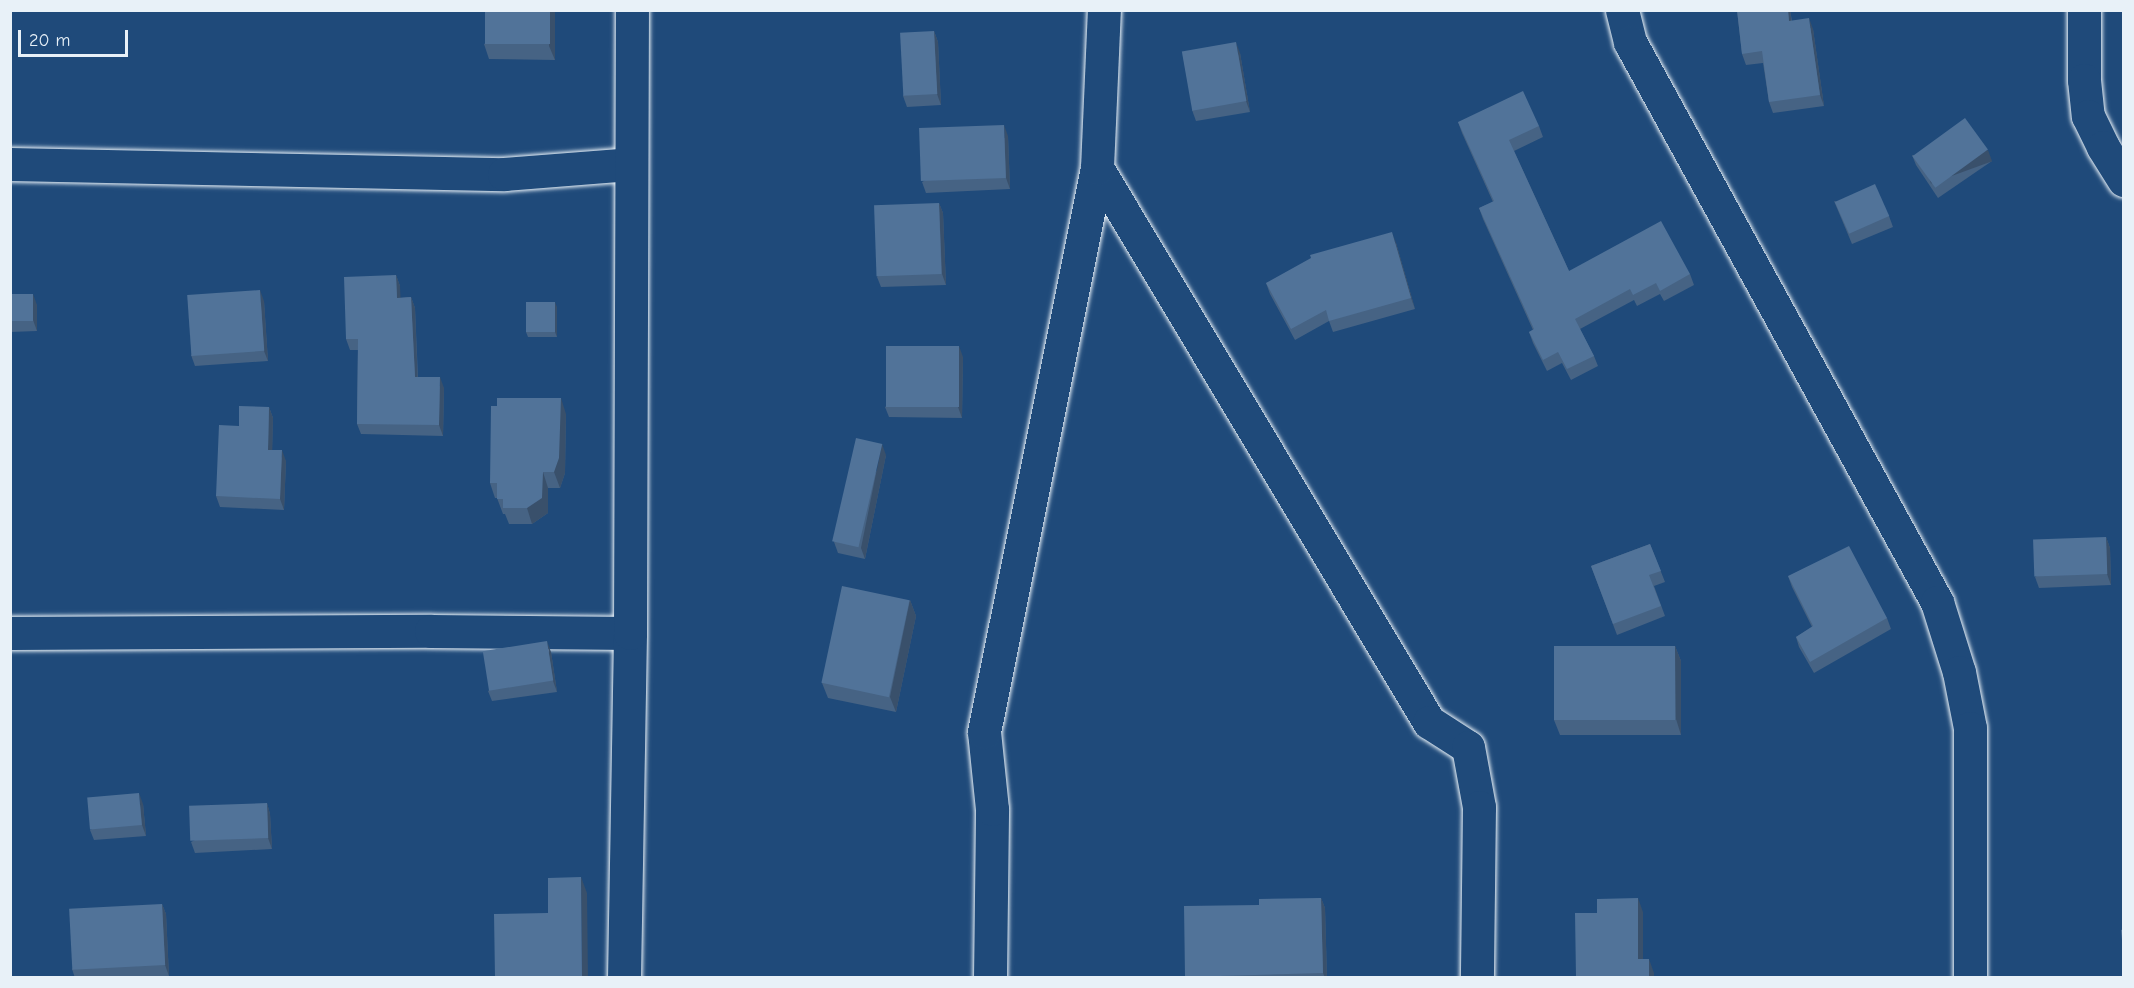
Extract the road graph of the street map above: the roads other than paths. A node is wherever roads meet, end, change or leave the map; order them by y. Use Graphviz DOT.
graph roads {
  1 [pos="632,10"];
  2 [pos="1104,10"];
  3 [pos="1622,10"];
  4 [pos="2084,10"];
  5 [pos="10,164"];
  6 [pos="630,164"];
  7 [pos="1097,168"];
  8 [pos="2124,180"];
  9 [pos="10,633"];
  10 [pos="630,633"];
  11 [pos="624,978"];
  12 [pos="990,978"];
  13 [pos="1477,978"];
  14 [pos="1970,978"];
  1 -- 6 [label="street"];
  2 -- 7 [label="street"];
  3 -- 14 [label="street"];
  4 -- 8 [label="street"];
  5 -- 6 [label="street"];
  6 -- 10 [label="street"];
  7 -- 12 [label="street"];
  7 -- 13 [label="street"];
  9 -- 10 [label="street"];
  10 -- 11 [label="street"];
}
